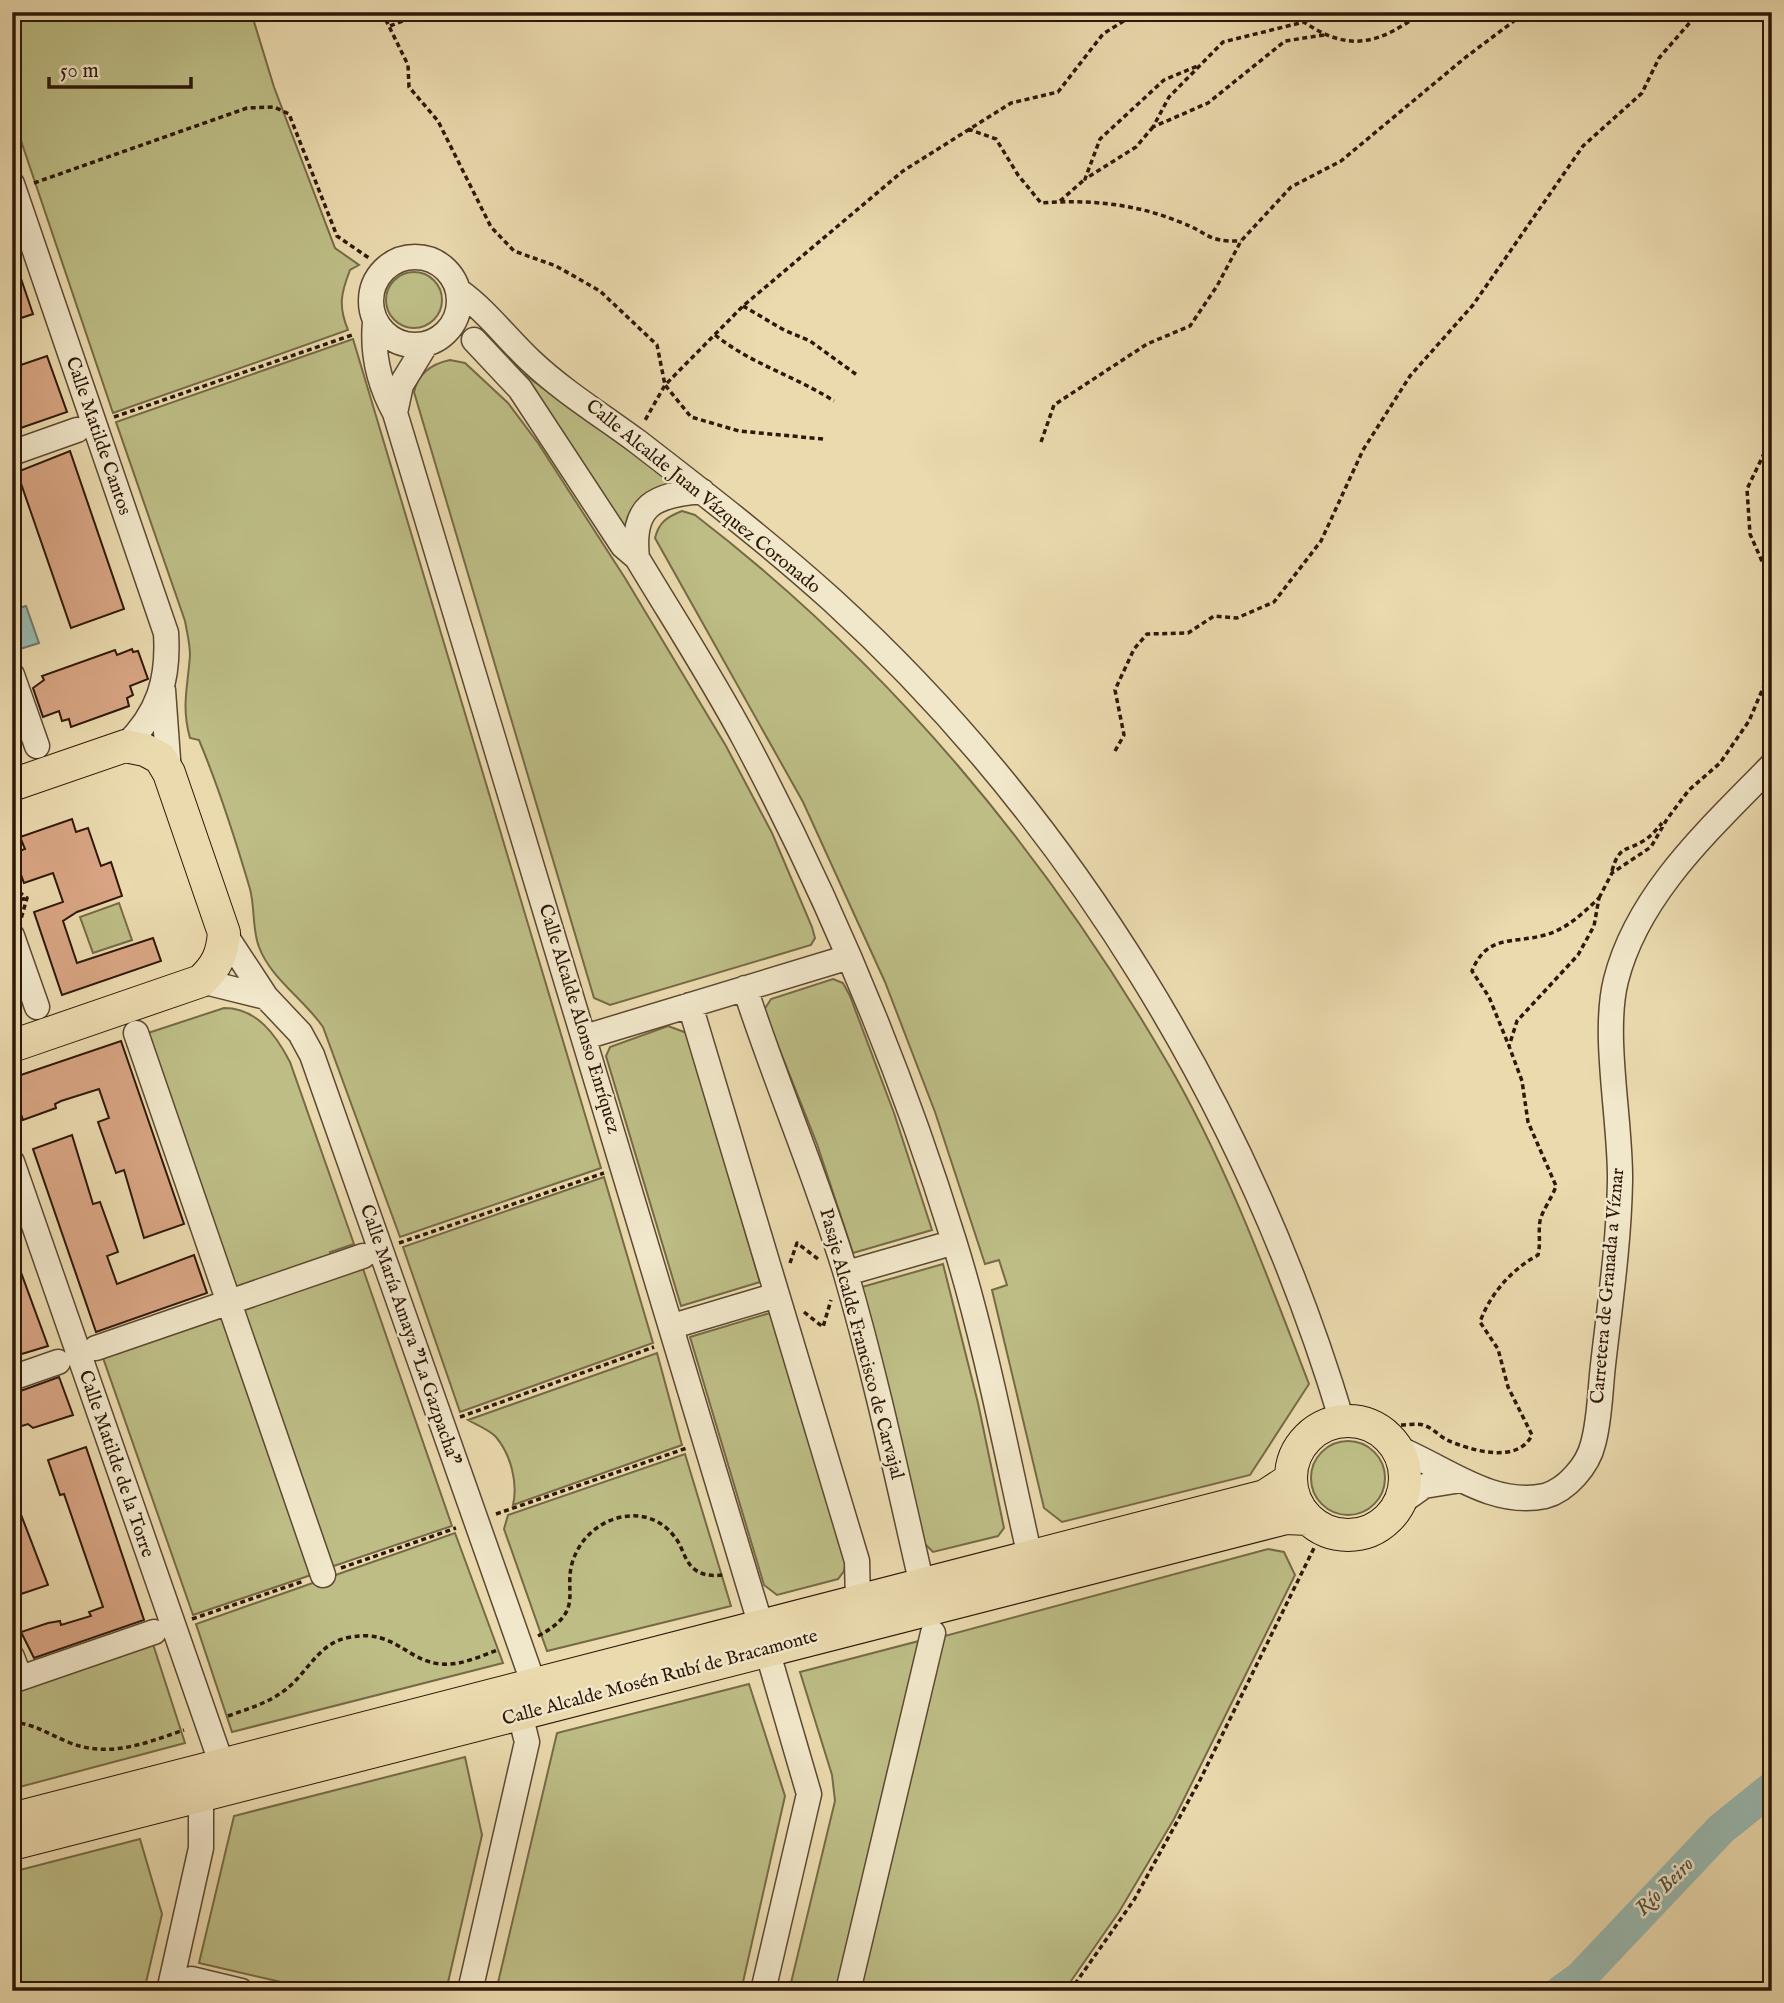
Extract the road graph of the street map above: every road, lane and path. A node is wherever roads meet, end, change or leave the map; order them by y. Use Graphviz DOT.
graph roads {
  1 [pos="382,12"];
  2 [pos="426,12"];
  3 [pos="1138,12"];
  4 [pos="1403,12"];
  5 [pos="1422,12"];
  6 [pos="1526,12"];
  7 [pos="1699,12"];
  8 [pos="1408,23"];
  9 [pos="390,26"];
  10 [pos="1324,35"];
  11 [pos="1202,64"];
  12 [pos="1153,127"];
  13 [pos="968,130"];
  14 [pos="1085,179"];
  15 [pos="22,184"];
  16 [pos="1060,202"];
  17 [pos="1241,241"];
  18 [pos="369,258"];
  19 [pos="459,291"];
  20 [pos="743,306"];
  21 [pos="366,327"];
  22 [pos="450,328"];
  23 [pos="715,335"];
  24 [pos="474,340"];
  25 [pos="426,344"];
  26 [pos="531,362"];
  27 [pos="857,374"];
  28 [pos="665,385"];
  29 [pos="834,401"];
  30 [pos="395,413"];
  31 [pos="111,418"];
  32 [pos="77,430"];
  33 [pos="639,431"];
  34 [pos="1772,437"];
  35 [pos="823,439"];
  36 [pos="1041,442"];
  37 [pos="12,453"];
  38 [pos="702,491"];
  39 [pos="637,558"];
  40 [pos="1772,584"];
  41 [pos="1772,667"];
  42 [pos="12,675"];
  43 [pos="163,690"];
  44 [pos="37,746"];
  45 [pos="125,746"];
  46 [pos="1115,751"];
  47 [pos="1772,765"];
  48 [pos="169,773"];
  49 [pos="12,785"];
  50 [pos="1667,819"];
  51 [pos="1612,873"];
  52 [pos="12,887"];
  53 [pos="1598,898"];
  54 [pos="12,902"];
  55 [pos="224,933"];
  56 [pos="12,936"];
  57 [pos="849,957"];
  58 [pos="201,981"];
  59 [pos="745,988"];
  60 [pos="266,997"];
  61 [pos="690,1005"];
  62 [pos="37,1007"];
  63 [pos="136,1032"];
  64 [pos="585,1037"];
  65 [pos="12,1046"];
  66 [pos="1509,1046"];
  67 [pos="12,1163"];
  68 [pos="606,1172"];
  69 [pos="398,1244"];
  70 [pos="941,1246"];
  71 [pos="363,1256"];
  72 [pos="827,1265"];
  73 [pos="789,1267"];
  74 [pos="854,1271"];
  75 [pos="834,1289"];
  76 [pos="767,1298"];
  77 [pos="229,1302"];
  78 [pos="802,1310"];
  79 [pos="683,1323"];
  80 [pos="658,1346"];
  81 [pos="96,1348"];
  82 [pos="58,1362"];
  83 [pos="12,1378"];
  84 [pos="458,1418"];
  85 [pos="1342,1421"];
  86 [pos="1399,1436"];
  87 [pos="687,1448"];
  88 [pos="1291,1479"];
  89 [pos="1461,1480"];
  90 [pos="1400,1503"];
  91 [pos="494,1515"];
  92 [pos="1311,1534"];
  93 [pos="1030,1557"];
  94 [pos="323,1575"];
  95 [pos="725,1575"];
  96 [pos="922,1585"];
  97 [pos="858,1601"];
  98 [pos="154,1632"];
  99 [pos="933,1633"];
  100 [pos="538,1637"];
  101 [pos="764,1638"];
  102 [pos="500,1649"];
  103 [pos="15,1672"];
  104 [pos="534,1685"];
  105 [pos="520,1714"];
  106 [pos="223,1717"];
  107 [pos="12,1722"];
  108 [pos="184,1730"];
  109 [pos="222,1765"];
  110 [pos="201,1796"];
  111 [pos="12,1819"];
  112 [pos="12,1844"];
  113 [pos="191,1979"];
  114 [pos="169,1991"];
  115 [pos="241,1991"];
  116 [pos="470,1991"];
  117 [pos="763,1991"];
  118 [pos="848,1991"];
  119 [pos="1070,1991"];
  1 -- 9 [label="path"];
  2 -- 9 [label="path"];
  3 -- 13 [label="path"];
  4 -- 8 [label="path"];
  5 -- 8 [label="path"];
  6 -- 17 [label="path"];
  7 -- 46 [label="path"];
  8 -- 10 [label="path"];
  9 -- 28 [label="path"];
  10 -- 11 [label="path"];
  10 -- 12 [label="path"];
  11 -- 12 [label="path"];
  11 -- 14 [label="path"];
  12 -- 14 [label="path"];
  13 -- 16 [label="path"];
  13 -- 20 [label="path"];
  14 -- 16 [label="path"];
  15 -- 18 [label="path"];
  15 -- 43 [label="street, Calle Matilde Cantos"];
  16 -- 17 [label="path"];
  17 -- 36 [label="path"];
  19 -- 21 [label="street"];
  19 -- 22 [label="street"];
  19 -- 26 [label="street, Calle Alcalde Juan Vázquez Coronado"];
  20 -- 23 [label="path"];
  20 -- 27 [label="path"];
  21 -- 25 [label="street"];
  21 -- 30 [label="street, Calle Alcalde Alonso Enríquez"];
  21 -- 31 [label="path"];
  22 -- 24 [label="street, Calle Alcalde Juan Vázquez Coronado"];
  22 -- 25 [label="street"];
  23 -- 28 [label="path"];
  23 -- 29 [label="path"];
  24 -- 26 [label="street, Calle Alcalde Juan Vázquez Coronado"];
  24 -- 39 [label="street"];
  25 -- 30 [label="street"];
  26 -- 38 [label="street, Calle Alcalde Juan Vázquez Coronado"];
  28 -- 33 [label="path"];
  28 -- 35 [label="path"];
  30 -- 64 [label="street, Calle Alcalde Alonso Enríquez"];
  32 -- 37 [label="street"];
  34 -- 40 [label="path"];
  38 -- 39 [label="street"];
  38 -- 85 [label="street, Calle Alcalde Juan Vázquez Coronado"];
  39 -- 57 [label="street"];
  41 -- 50 [label="path"];
  42 -- 44 [label="street"];
  43 -- 45 [label="street, Calle Matilde Cantos"];
  43 -- 48 [label="street, Calle Matilde Cantos"];
  45 -- 48 [label="main road"];
  45 -- 49 [label="main road"];
  47 -- 89 [label="street, Carretera de Granada a Víznar"];
  48 -- 55 [label="main road"];
  50 -- 51 [label="path"];
  50 -- 51 [label="path"];
  51 -- 53 [label="path"];
  52 -- 54 [label="path"];
  53 -- 66 [label="path"];
  53 -- 66 [label="path"];
  55 -- 58 [label="main road"];
  55 -- 60 [label="street, Calle María Amaya \"La Gazpacha\""];
  56 -- 62 [label="street"];
  57 -- 59 [label="street"];
  57 -- 93 [label="street"];
  58 -- 60 [label="street"];
  58 -- 65 [label="main road"];
  59 -- 61 [label="street"];
  59 -- 96 [label="street, Pasaje Alcalde Francisco de Carvajal"];
  60 -- 104 [label="street, Calle María Amaya \"La Gazpacha\""];
  61 -- 64 [label="street"];
  61 -- 97 [label="street"];
  63 -- 77 [label="street"];
  64 -- 101 [label="street, Calle Alcalde Alonso Enríquez"];
  66 -- 86 [label="path"];
  67 -- 109 [label="street, Calle Matilde de la Torre"];
  68 -- 69 [label="path"];
  70 -- 74 [label="street"];
  71 -- 77 [label="street"];
  72 -- 73 [label="path"];
  75 -- 78 [label="path"];
  76 -- 79 [label="street"];
  77 -- 81 [label="street"];
  77 -- 94 [label="street"];
  80 -- 84 [label="path"];
  82 -- 83 [label="street"];
  85 -- 86 [label="main road"];
  85 -- 88 [label="main road"];
  86 -- 89 [label="street, Carretera de Granada a Víznar"];
  86 -- 90 [label="main road"];
  87 -- 91 [label="path"];
  88 -- 92 [label="main road"];
  88 -- 93 [label="main road, Calle Alcalde Mosén Rubí de Bracamonte"];
  89 -- 90 [label="street"];
  90 -- 92 [label="main road"];
  92 -- 101 [label="main road, Calle Alcalde Mosén Rubí de Bracamonte"];
  92 -- 119 [label="path"];
  93 -- 96 [label="main road, Calle Alcalde Mosén Rubí de Bracamonte"];
  95 -- 100 [label="path"];
  96 -- 97 [label="main road, Calle Alcalde Mosén Rubí de Bracamonte"];
  97 -- 101 [label="main road, Calle Alcalde Mosén Rubí de Bracamonte"];
  98 -- 103 [label="street"];
  99 -- 118 [label="street"];
  101 -- 104 [label="main road, Calle Alcalde Mosén Rubí de Bracamonte"];
  101 -- 105 [label="main road, Calle Alcalde Mosén Rubí de Bracamonte"];
  101 -- 117 [label="street, Calle Alcalde Alonso Enríquez"];
  102 -- 106 [label="path"];
  104 -- 109 [label="main road, Calle Alcalde Mosén Rubí de Bracamonte"];
  105 -- 110 [label="main road, Calle Alcalde Mosén Rubí de Bracamonte"];
  105 -- 116 [label="street"];
  107 -- 108 [label="path"];
  109 -- 111 [label="main road, Calle Alcalde Mosén Rubí de Bracamonte"];
  110 -- 112 [label="main road, Calle Alcalde Mosén Rubí de Bracamonte"];
  110 -- 114 [label="street"];
  113 -- 115 [label="street"];
}
